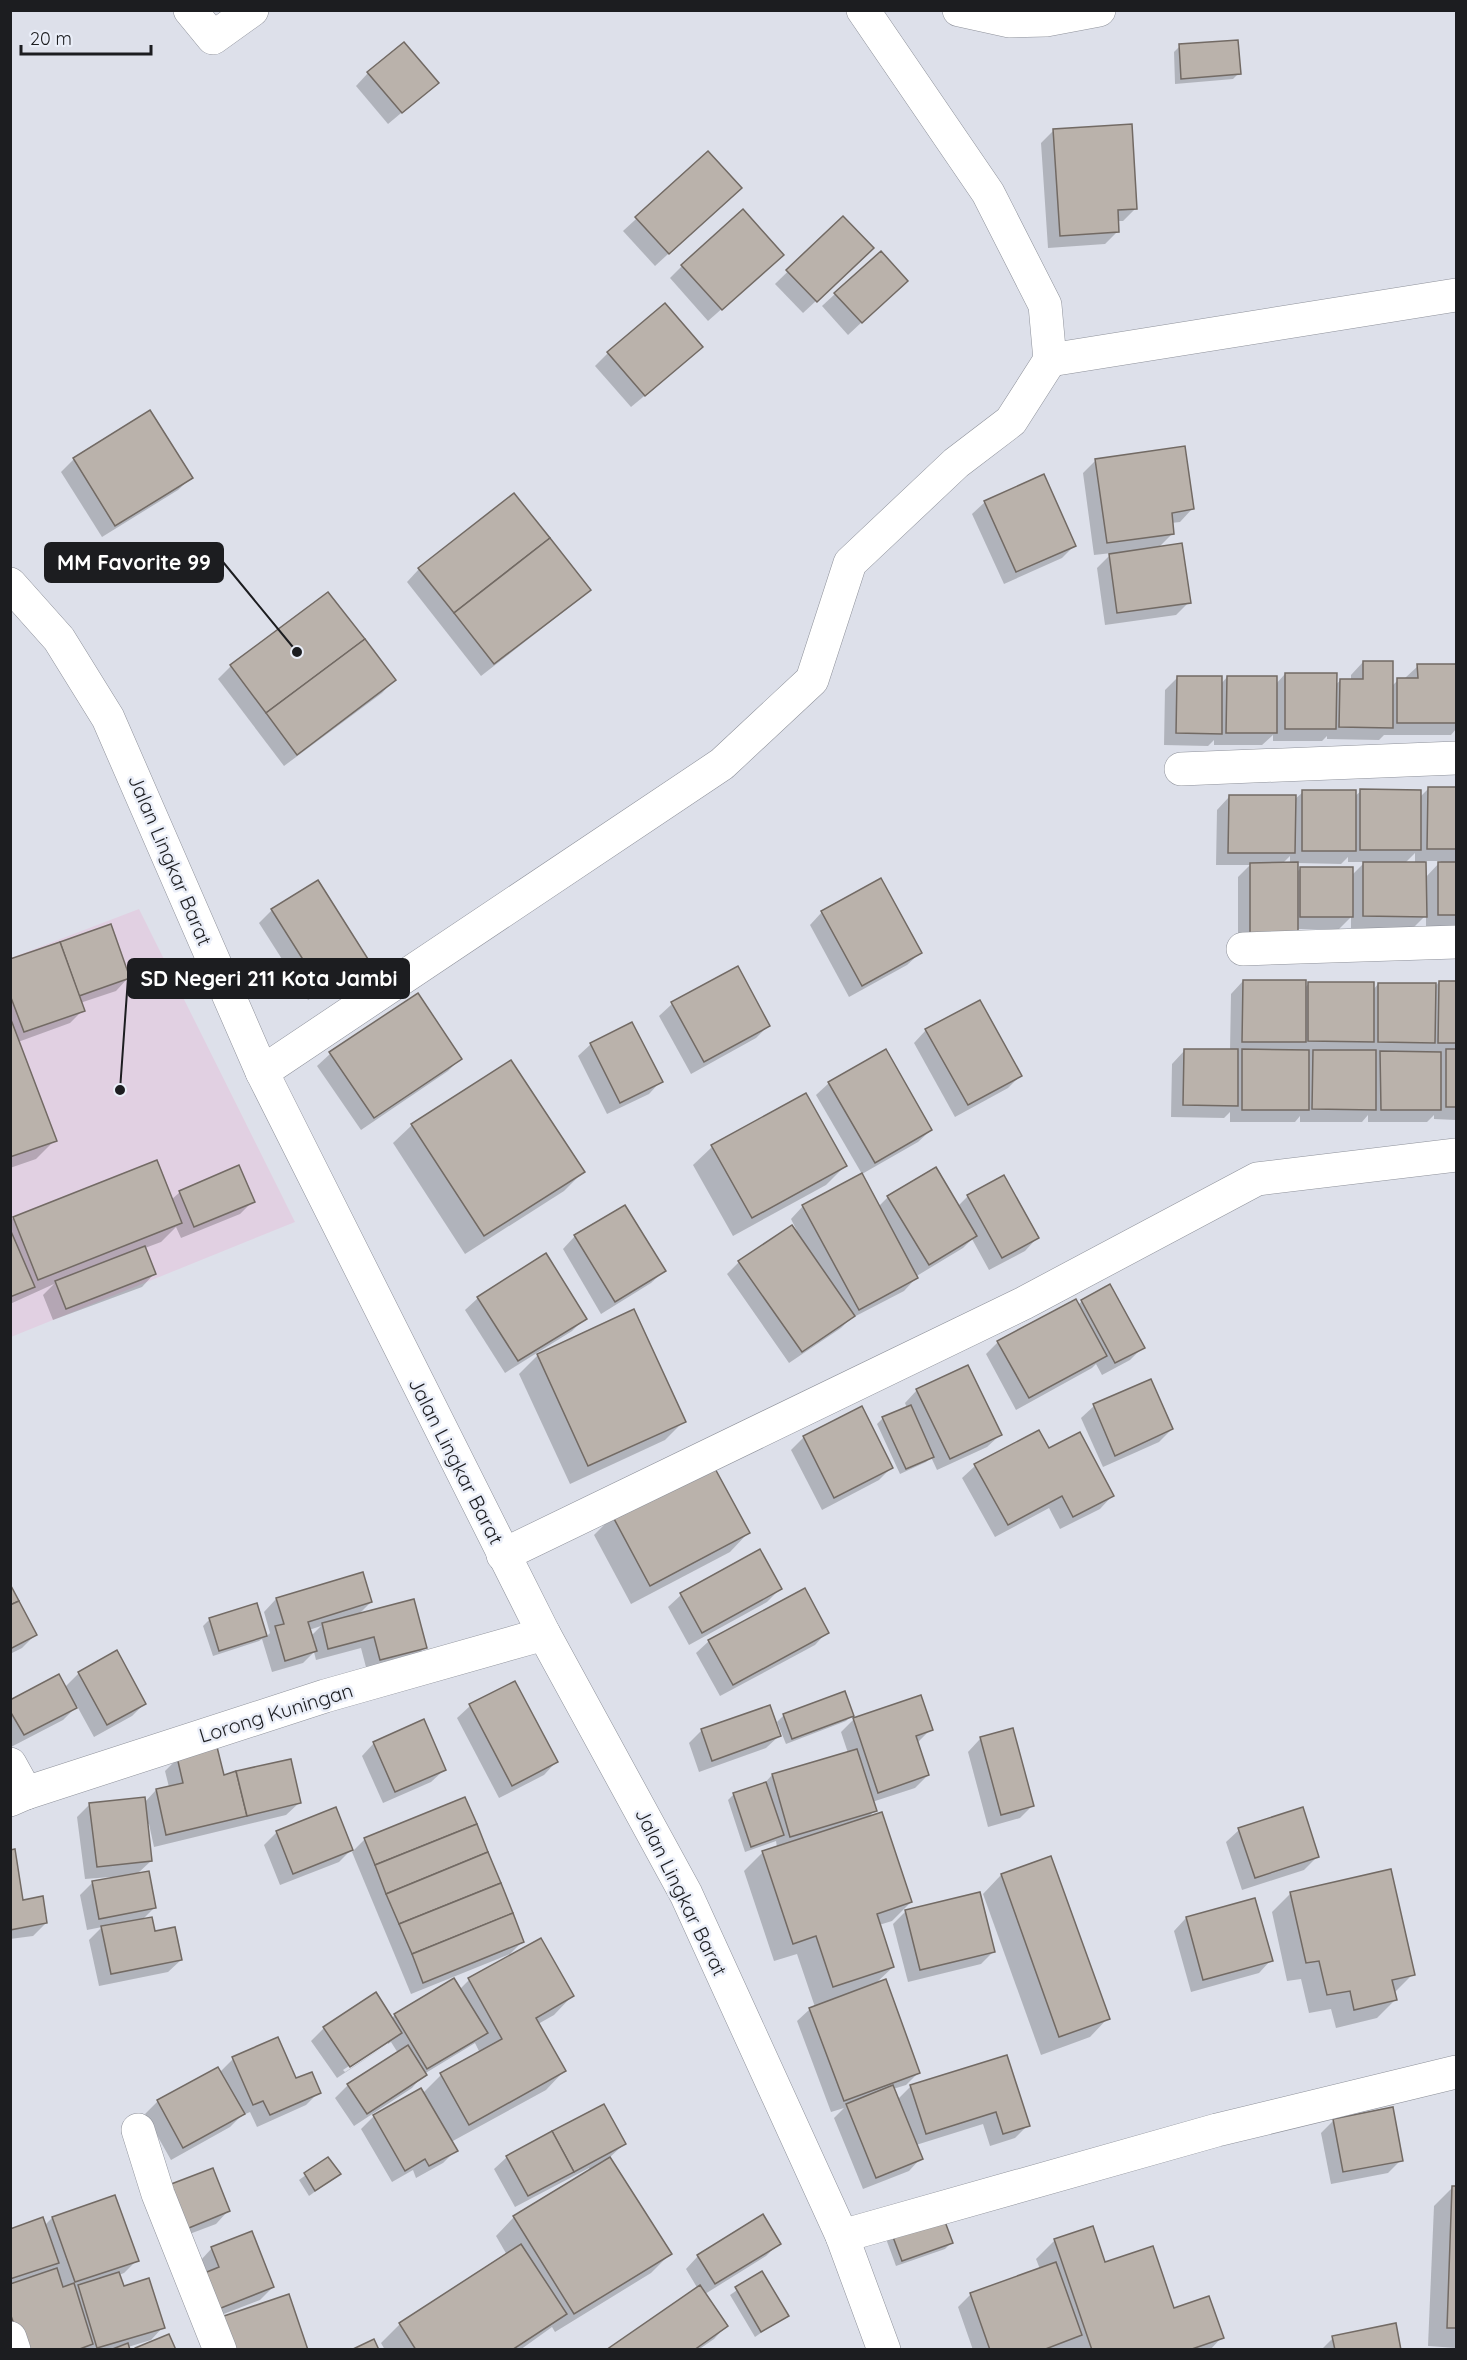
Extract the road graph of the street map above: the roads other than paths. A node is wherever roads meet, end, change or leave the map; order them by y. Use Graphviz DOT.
graph roads {
  1 [pos="190,10"];
  2 [pos="252,10"];
  3 [pos="863,10"];
  4 [pos="959,10"];
  5 [pos="1100,10"];
  6 [pos="1008,16"];
  7 [pos="1456,295"];
  8 [pos="1050,360"];
  9 [pos="10,584"];
  10 [pos="1456,758"];
  11 [pos="1180,769"];
  12 [pos="1456,942"];
  13 [pos="1243,948"];
  14 [pos="262,1072"];
  15 [pos="1456,1155"];
  16 [pos="503,1555"];
  17 [pos="544,1634"];
  18 [pos="10,1764"];
  19 [pos="18,1796"];
  20 [pos="1456,2072"];
  21 [pos="138,2130"];
  22 [pos="842,2236"];
  23 [pos="10,2338"];
  24 [pos="14,2349"];
  25 [pos="220,2349"];
  26 [pos="884,2349"];
  1 -- 2 [label="main road"];
  3 -- 8 [label="main road"];
  4 -- 6 [label="main road"];
  5 -- 6 [label="main road"];
  7 -- 8 [label="main road"];
  8 -- 14 [label="main road"];
  9 -- 14 [label="main road, Jalan Lingkar Barat"];
  10 -- 11 [label="main road"];
  12 -- 13 [label="main road"];
  14 -- 16 [label="main road, Jalan Lingkar Barat"];
  15 -- 16 [label="main road"];
  16 -- 17 [label="main road, Jalan Lingkar Barat"];
  17 -- 19 [label="main road, Lorong Kuningan"];
  17 -- 22 [label="main road, Jalan Lingkar Barat"];
  18 -- 19 [label="main road"];
  20 -- 22 [label="main road"];
  21 -- 25 [label="main road"];
  22 -- 26 [label="main road, Jalan Lingkar Barat"];
  23 -- 24 [label="main road"];
}
